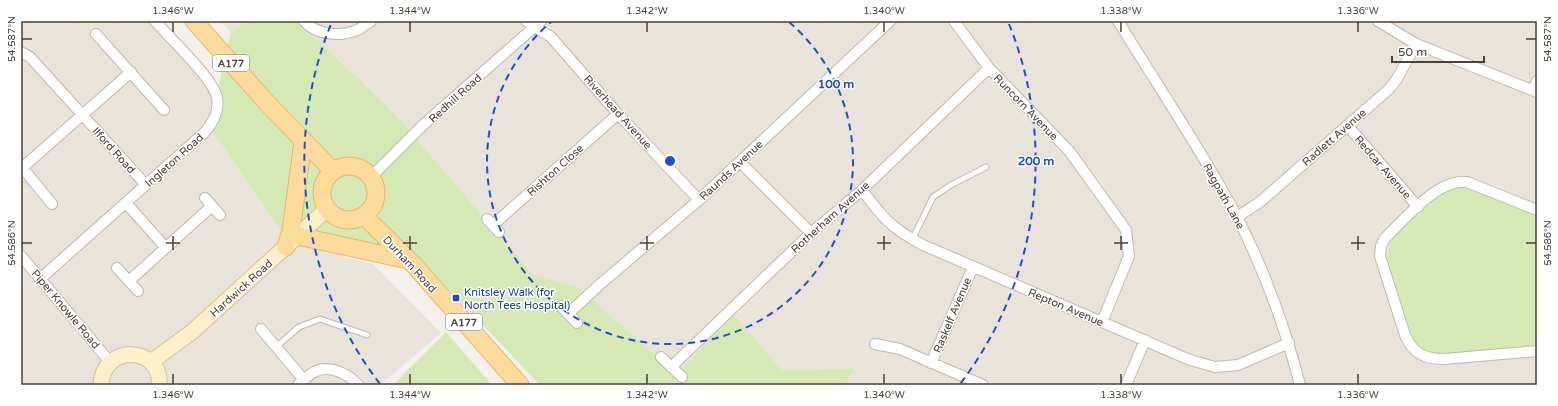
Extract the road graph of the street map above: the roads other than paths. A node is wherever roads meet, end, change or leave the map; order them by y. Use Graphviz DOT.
graph roads {
  1 [pos="155,21"];
  2 [pos="194,21"];
  3 [pos="304,21"];
  4 [pos="371,21"];
  5 [pos="526,21"];
  6 [pos="890,21"];
  7 [pos="954,21"];
  8 [pos="1118,21"];
  9 [pos="1378,21"];
  10 [pos="538,24"];
  11 [pos="96,34"];
  12 [pos="1416,44"];
  13 [pos="21,52"];
  14 [pos="989,68"];
  15 [pos="131,72"];
  16 [pos="1536,88"];
  17 [pos="164,110"];
  18 [pos="618,114"];
  19 [pos="83,115"];
  20 [pos="1348,126"];
  21 [pos="303,142"];
  22 [pos="740,162"];
  23 [pos="22,167"];
  24 [pos="986,167"];
  25 [pos="332,171"];
  26 [pos="371,177"];
  27 [pos="146,185"];
  28 [pos="862,190"];
  29 [pos="205,198"];
  30 [pos="700,200"];
  31 [pos="126,202"];
  32 [pos="52,204"];
  33 [pos="212,206"];
  34 [pos="1418,207"];
  35 [pos="327,209"];
  36 [pos="1537,210"];
  37 [pos="220,215"];
  38 [pos="364,216"];
  39 [pos="1237,217"];
  40 [pos="493,225"];
  41 [pos="811,233"];
  42 [pos="912,240"];
  43 [pos="292,242"];
  44 [pos="166,248"];
  45 [pos="21,256"];
  46 [pos="408,260"];
  47 [pos="973,267"];
  48 [pos="117,268"];
  49 [pos="40,279"];
  50 [pos="129,281"];
  51 [pos="138,291"];
  52 [pos="561,306"];
  53 [pos="568,314"];
  54 [pos="1102,322"];
  55 [pos="577,323"];
  56 [pos="261,329"];
  57 [pos="367,335"];
  58 [pos="1144,340"];
  59 [pos="1289,343"];
  60 [pos="874,344"];
  61 [pos="276,347"];
  62 [pos="1537,350"];
  63 [pos="661,357"];
  64 [pos="110,362"];
  65 [pos="151,362"];
  66 [pos="932,363"];
  67 [pos="671,367"];
  68 [pos="682,377"];
  69 [pos="301,383"];
  70 [pos="101,385"];
  71 [pos="159,385"];
  72 [pos="358,385"];
  73 [pos="520,385"];
  74 [pos="983,385"];
  75 [pos="1126,385"];
  76 [pos="1300,385"];
  1 -- 27 [label="street, Ingleton Road"];
  2 -- 21 [label="main road, A177"];
  3 -- 4 [label="street"];
  5 -- 10 [label="street, Riverhead Avenue"];
  6 -- 22 [label="street, Raunds Avenue"];
  7 -- 14 [label="street, Runcorn Avenue"];
  8 -- 39 [label="street, Ragpath Lane"];
  9 -- 12 [label="street"];
  10 -- 18 [label="street, Riverhead Avenue"];
  10 -- 26 [label="street, Redhill Road"];
  11 -- 15 [label="street"];
  12 -- 16 [label="street"];
  12 -- 20 [label="street, Radlett Avenue"];
  13 -- 19 [label="street, Ilford Road"];
  14 -- 28 [label="street, Rotherham Avenue"];
  14 -- 54 [label="street, Runcorn Avenue"];
  15 -- 17 [label="street"];
  15 -- 19 [label="street"];
  18 -- 30 [label="street, Riverhead Avenue"];
  18 -- 40 [label="street, Rishton Close"];
  19 -- 23 [label="street"];
  19 -- 27 [label="street, Ilford Road"];
  20 -- 34 [label="street, Redcar Avenue"];
  20 -- 39 [label="street, Radlett Avenue"];
  21 -- 25 [label="main road, A177"];
  21 -- 43 [label="main road"];
  22 -- 30 [label="street, Raunds Avenue"];
  22 -- 41 [label="street"];
  23 -- 32 [label="street"];
  24 -- 42 [label="lane"];
  25 -- 26 [label="main road"];
  25 -- 35 [label="main road"];
  26 -- 38 [label="main road"];
  27 -- 31 [label="street, Ingleton Road"];
  28 -- 41 [label="street, Rotherham Avenue"];
  28 -- 42 [label="street, Repton Avenue"];
  29 -- 33 [label="street"];
  30 -- 53 [label="street, Raunds Avenue"];
  31 -- 44 [label="street"];
  31 -- 49 [label="street, Ingleton Road"];
  33 -- 37 [label="street"];
  33 -- 44 [label="street"];
  34 -- 36 [label="street"];
  34 -- 62 [label="street"];
  35 -- 38 [label="main road"];
  35 -- 43 [label="street, Hardwick Road"];
  38 -- 46 [label="main road, Durham Road / A177"];
  39 -- 59 [label="street, Ragpath Lane"];
  41 -- 67 [label="street, Rotherham Avenue"];
  42 -- 47 [label="street, Repton Avenue"];
  43 -- 46 [label="main road"];
  43 -- 65 [label="street, Hardwick Road"];
  44 -- 50 [label="street"];
  45 -- 49 [label="street, Piper Knowle Road"];
  46 -- 73 [label="main road, Durham Road / A177"];
  47 -- 54 [label="street, Repton Avenue"];
  47 -- 66 [label="street, Raskelf Avenue"];
  48 -- 50 [label="street"];
  49 -- 64 [label="street, Piper Knowle Road"];
  50 -- 51 [label="street"];
  52 -- 53 [label="street"];
  53 -- 55 [label="street"];
  54 -- 58 [label="street, Repton Avenue"];
  56 -- 61 [label="street"];
  57 -- 61 [label="lane"];
  58 -- 59 [label="street, Repton Avenue"];
  58 -- 75 [label="street"];
  59 -- 76 [label="street, Ragpath Lane"];
  60 -- 66 [label="street"];
  61 -- 69 [label="street"];
  63 -- 67 [label="street"];
  64 -- 65 [label="street"];
  64 -- 70 [label="street"];
  65 -- 71 [label="street"];
  66 -- 74 [label="street"];
  67 -- 68 [label="street"];
  69 -- 72 [label="street"];
}
